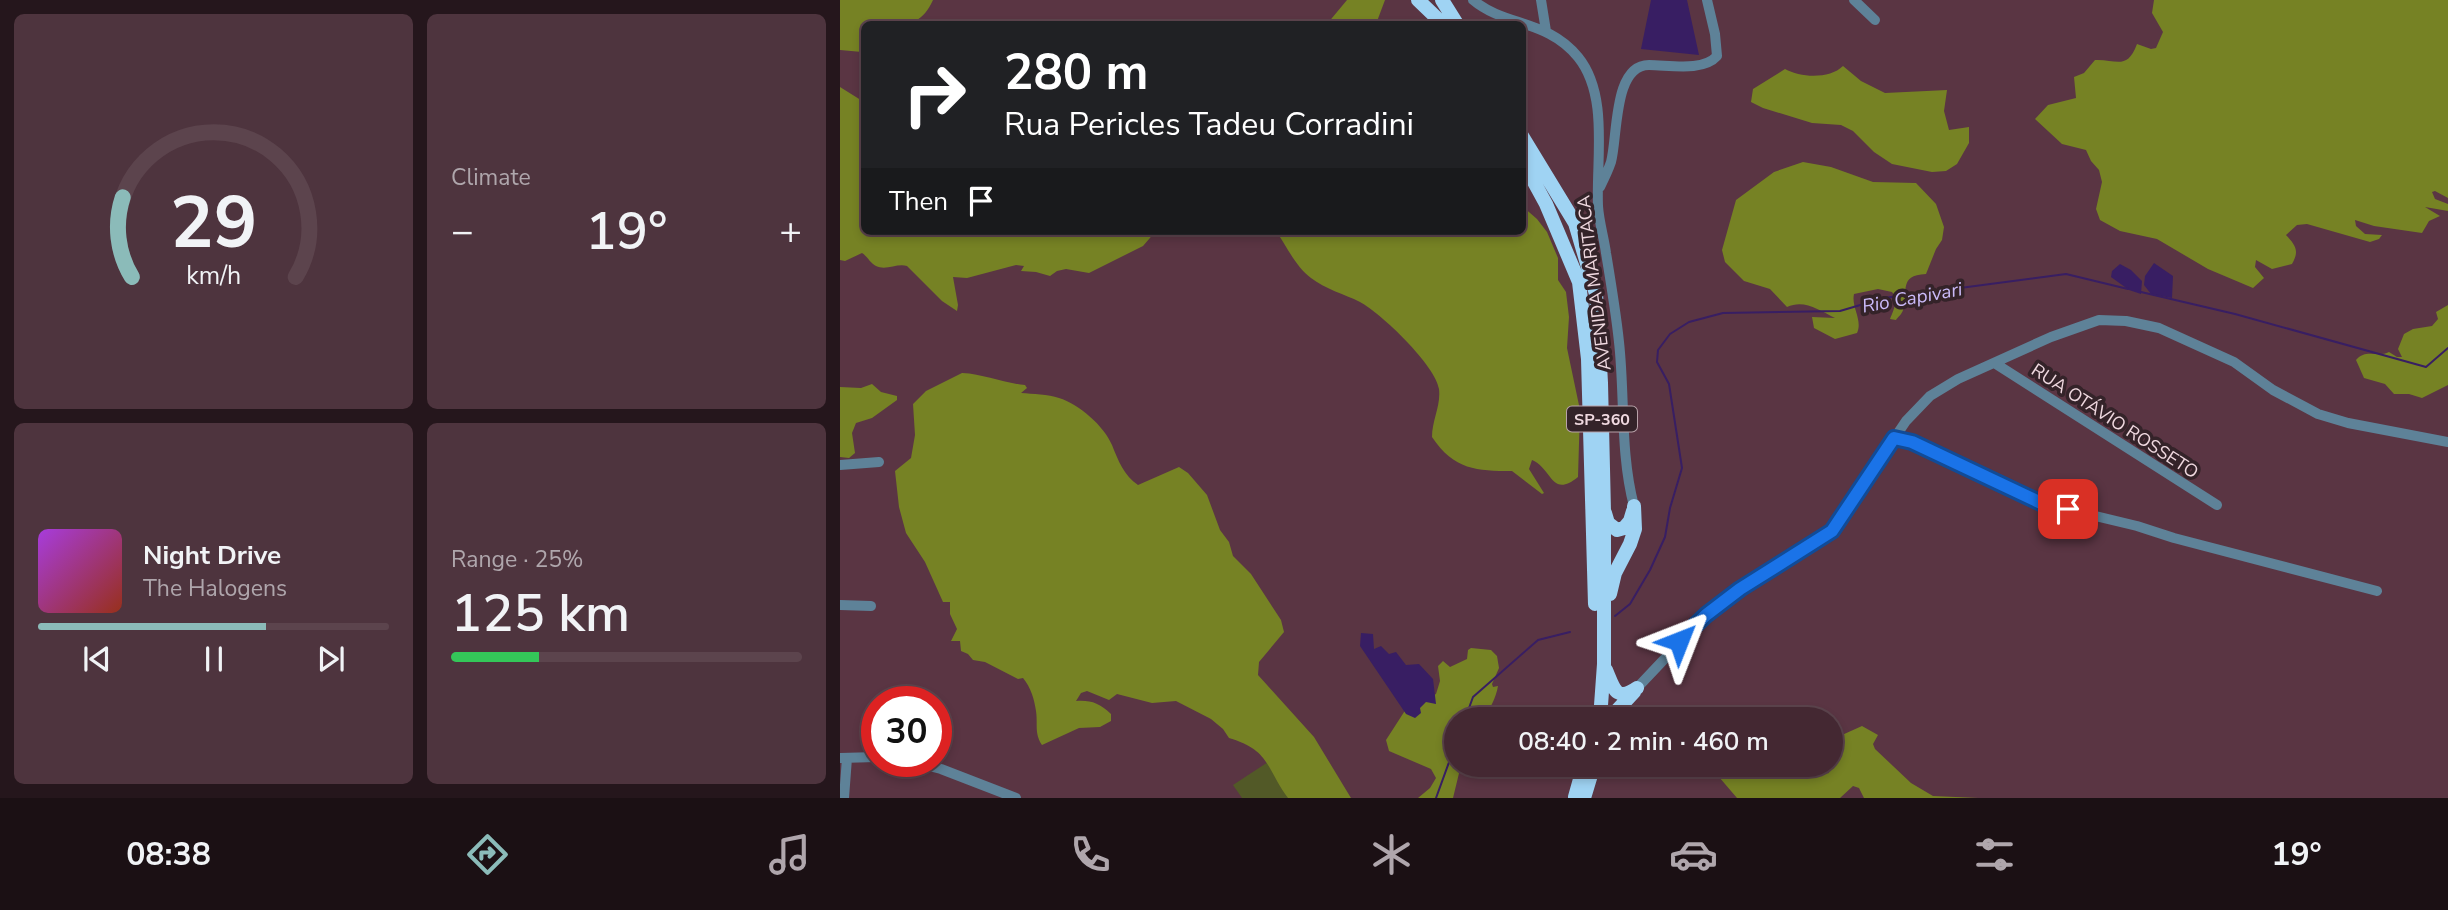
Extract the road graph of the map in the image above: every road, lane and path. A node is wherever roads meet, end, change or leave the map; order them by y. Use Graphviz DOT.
graph roads {
  1 [pos="1418,0"];
  2 [pos="1427,0"];
  3 [pos="1442,0"];
  4 [pos="1473,0"];
  5 [pos="1541,0"];
  6 [pos="1707,0"];
  7 [pos="1854,0"];
  8 [pos="1875,20"];
  9 [pos="1440,21"];
  10 [pos="1441,21"];
  11 [pos="1455,21"];
  12 [pos="1518,21"];
  13 [pos="1526,24"];
  14 [pos="1546,31"];
  15 [pos="1526,143"];
  16 [pos="1526,167"];
  17 [pos="1598,191"];
  18 [pos="1996,364"];
  19 [pos="1894,438"];
  20 [pos="2448,442"];
  21 [pos="878,462"];
  22 [pos="840,465"];
  23 [pos="2217,505"];
  24 [pos="1634,506"];
  25 [pos="1604,511"];
  26 [pos="2377,591"];
  27 [pos="840,605"];
  28 [pos="871,606"];
  29 [pos="1605,620"];
  30 [pos="1604,664"];
  31 [pos="1637,688"];
  32 [pos="1592,707"];
  33 [pos="1601,707"];
  34 [pos="1619,707"];
  35 [pos="844,758"];
  36 [pos="952,773"];
  37 [pos="1586,777"];
  38 [pos="1589,777"];
  39 [pos="844,798"];
  40 [pos="1017,798"];
  41 [pos="1574,798"];
  42 [pos="1584,798"];
  1 -- 9 [label="highway"];
  2 -- 10 [label="highway"];
  3 -- 11 [label="highway"];
  4 -- 12 [label="street, AVENIDA MARITACA"];
  5 -- 14 [label="street"];
  6 -- 17 [label="street"];
  7 -- 8 [label="street"];
  13 -- 14 [label="street, AVENIDA MARITACA"];
  14 -- 17 [label="street, AVENIDA MARITACA"];
  15 -- 25 [label="highway, SP-360"];
  16 -- 32 [label="highway, SP-360"];
  17 -- 24 [label="street, AVENIDA MARITACA"];
  18 -- 19 [label="street"];
  18 -- 20 [label="street"];
  18 -- 23 [label="street, RUA OTÁVIO ROSSETO"];
  19 -- 26 [label="street"];
  19 -- 31 [label="street"];
  21 -- 22 [label="street"];
  24 -- 25 [label="highway"];
  24 -- 29 [label="highway"];
  25 -- 29 [label="highway, SP-360"];
  27 -- 28 [label="street"];
  29 -- 30 [label="highway, SP-360"];
  30 -- 31 [label="highway"];
  30 -- 33 [label="highway, SP-360"];
  31 -- 34 [label="highway"];
  35 -- 39 [label="street"];
  36 -- 40 [label="street"];
  37 -- 41 [label="highway"];
  38 -- 42 [label="highway"];
}
